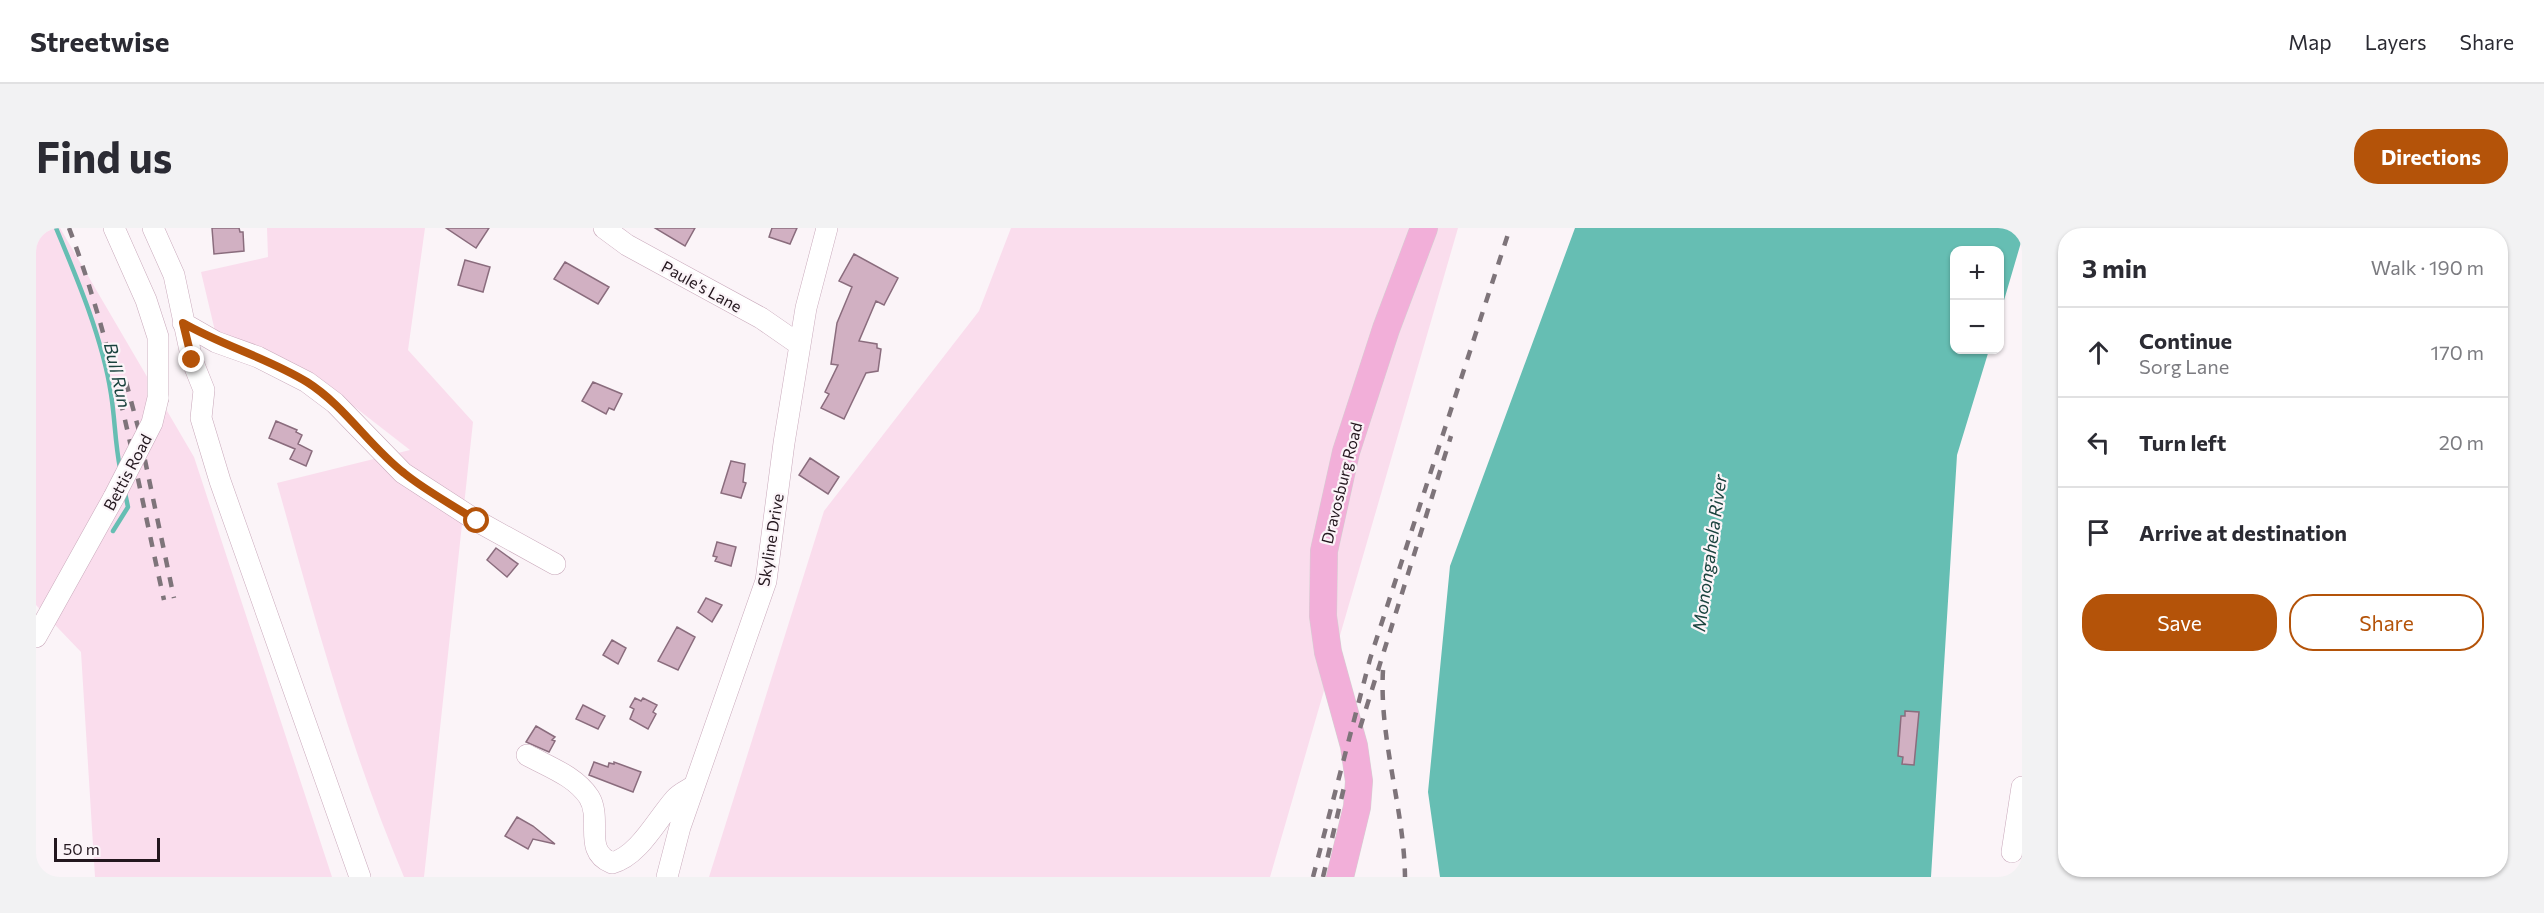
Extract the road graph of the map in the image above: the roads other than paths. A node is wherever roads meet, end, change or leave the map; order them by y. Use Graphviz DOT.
graph roads {
  1 [pos="114,228"];
  2 [pos="153,228"];
  3 [pos="604,228"];
  4 [pos="827,228"];
  5 [pos="1424,228"];
  6 [pos="183,323"];
  7 [pos="800,345"];
  8 [pos="555,564"];
  9 [pos="36,637"];
  10 [pos="527,755"];
  11 [pos="694,786"];
  12 [pos="2022,787"];
  13 [pos="2012,852"];
  14 [pos="360,877"];
  15 [pos="667,877"];
  16 [pos="1340,877"];
  1 -- 9 [label="street, Bettis Road, bridge"];
  2 -- 6 [label="street"];
  3 -- 7 [label="street, Paule's Lane"];
  4 -- 7 [label="street, Skyline Drive"];
  5 -- 16 [label="main road, Dravosburg Road"];
  6 -- 8 [label="street"];
  6 -- 14 [label="street"];
  7 -- 11 [label="street, Skyline Drive"];
  10 -- 11 [label="street"];
  11 -- 15 [label="street, Skyline Drive"];
  12 -- 13 [label="street"];
}
